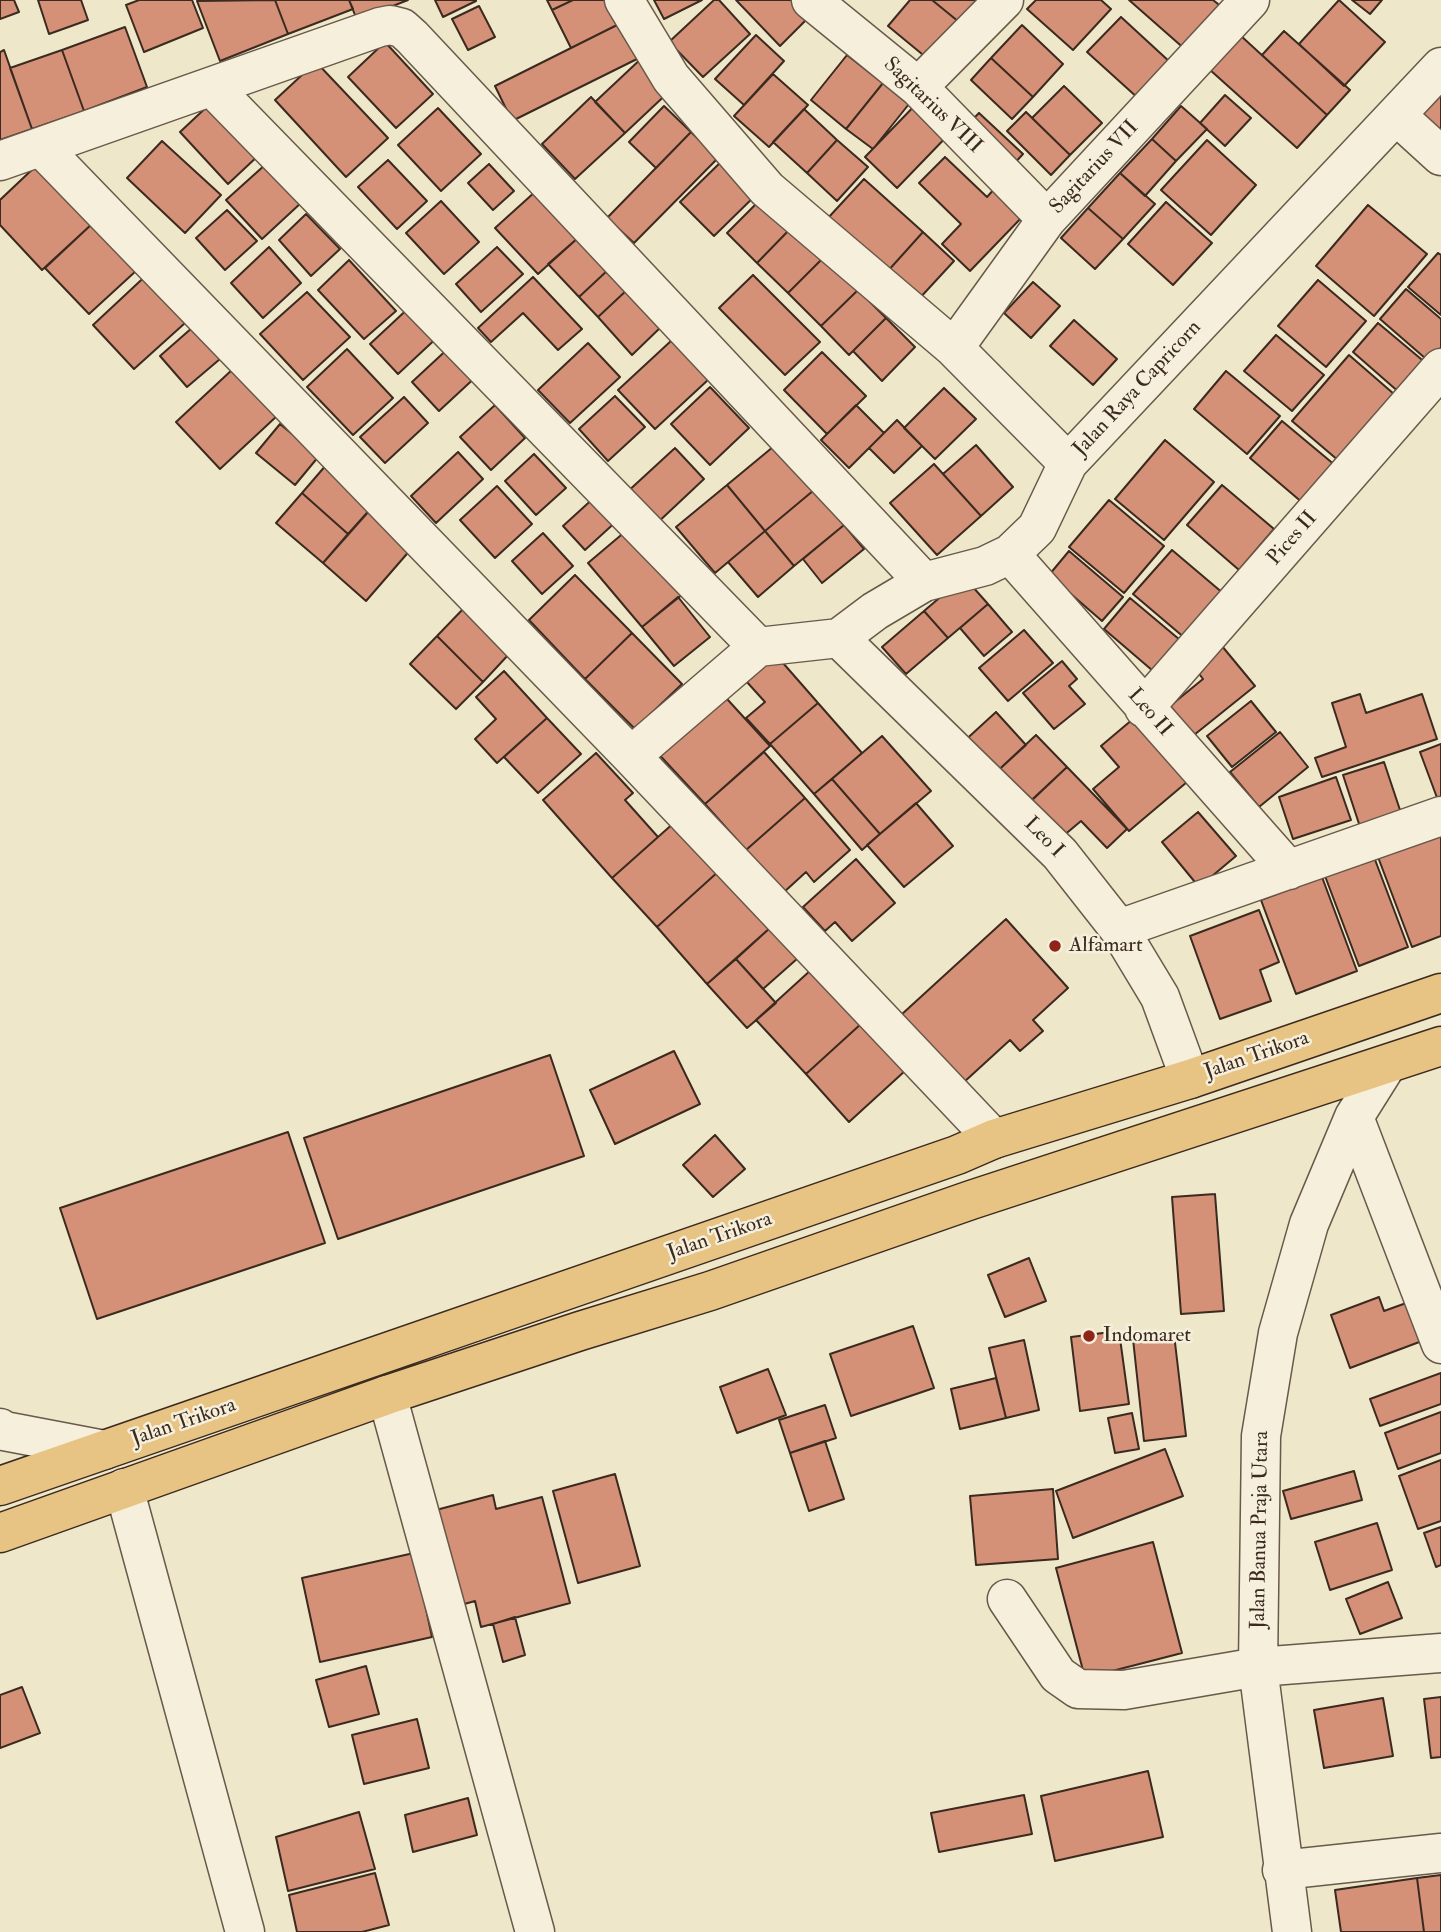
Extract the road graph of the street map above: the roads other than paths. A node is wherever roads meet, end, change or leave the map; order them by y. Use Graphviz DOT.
graph roads {
  1 [pos="624,0"];
  2 [pos="811,0"];
  3 [pos="1004,0"];
  4 [pos="1247,1"];
  5 [pos="1441,67"];
  6 [pos="918,87"];
  7 [pos="212,88"];
  8 [pos="1396,115"];
  9 [pos="41,147"];
  10 [pos="1441,156"];
  11 [pos="0,161"];
  12 [pos="1047,219"];
  13 [pos="954,348"];
  14 [pos="1435,388"];
  15 [pos="1068,463"];
  16 [pos="1010,554"];
  17 [pos="924,582"];
  18 [pos="839,638"];
  19 [pos="758,647"];
  20 [pos="1144,708"];
  21 [pos="631,757"];
  22 [pos="1441,816"];
  23 [pos="1289,870"];
  24 [pos="1119,929"];
  25 [pos="1441,993"];
  26 [pos="1441,1046"];
  27 [pos="1386,1066"];
  28 [pos="1190,1079"];
  29 [pos="1354,1117"];
  30 [pos="994,1139"];
  31 [pos="957,1155"];
  32 [pos="971,1200"];
  33 [pos="1441,1344"];
  34 [pos="387,1395"];
  35 [pos="0,1429"];
  36 [pos="104,1450"];
  37 [pos="0,1486"];
  38 [pos="124,1488"];
  39 [pos="0,1533"];
  40 [pos="1007,1599"];
  41 [pos="1441,1653"];
  42 [pos="1258,1667"];
  43 [pos="1441,1853"];
  44 [pos="1282,1870"];
  45 [pos="245,1932"];
  46 [pos="535,1932"];
  47 [pos="1292,1932"];
  1 -- 13 [label="street"];
  2 -- 6 [label="street, Sagitarius VIII"];
  3 -- 6 [label="street"];
  4 -- 12 [label="street, Sagitarius VII"];
  5 -- 8 [label="street, Jalan Raya Capricorn"];
  6 -- 12 [label="street, Sagitarius VIII"];
  7 -- 9 [label="street"];
  7 -- 17 [label="street"];
  7 -- 19 [label="street"];
  8 -- 10 [label="street"];
  8 -- 15 [label="street, Jalan Raya Capricorn"];
  9 -- 11 [label="street"];
  9 -- 21 [label="street"];
  12 -- 13 [label="street, Sagitarius VII"];
  13 -- 15 [label="street"];
  14 -- 20 [label="street, Pices II"];
  15 -- 16 [label="street, Jalan Raya Capricorn"];
  16 -- 17 [label="street, Jalan Raya Capricorn"];
  16 -- 20 [label="street, Leo II"];
  17 -- 18 [label="street, Jalan Raya Capricorn"];
  18 -- 19 [label="street"];
  18 -- 24 [label="street, Leo I"];
  19 -- 21 [label="street"];
  20 -- 23 [label="street, Leo II"];
  21 -- 30 [label="street"];
  22 -- 23 [label="street"];
  23 -- 24 [label="street"];
  24 -- 28 [label="street, Leo I"];
  25 -- 28 [label="main road, Jalan Trikora"];
  26 -- 27 [label="main road, Jalan Trikora"];
  27 -- 29 [label="street, Jalan Banua Praja Utara"];
  27 -- 32 [label="main road, Jalan Trikora"];
  28 -- 30 [label="main road, Jalan Trikora"];
  29 -- 33 [label="street"];
  29 -- 42 [label="street, Jalan Banua Praja Utara"];
  30 -- 31 [label="main road, Jalan Trikora"];
  31 -- 32 [label="main road"];
  31 -- 36 [label="main road, Jalan Trikora"];
  32 -- 34 [label="main road, Jalan Trikora"];
  34 -- 38 [label="main road, Jalan Trikora"];
  34 -- 46 [label="street"];
  35 -- 36 [label="street"];
  36 -- 37 [label="main road, Jalan Trikora"];
  38 -- 39 [label="main road, Jalan Trikora"];
  38 -- 45 [label="street"];
  40 -- 42 [label="street"];
  41 -- 42 [label="street"];
  42 -- 44 [label="street, Jalan Banua Praja Utara"];
  43 -- 44 [label="street"];
  44 -- 47 [label="street, Jalan Banua Praja Utara"];
}
